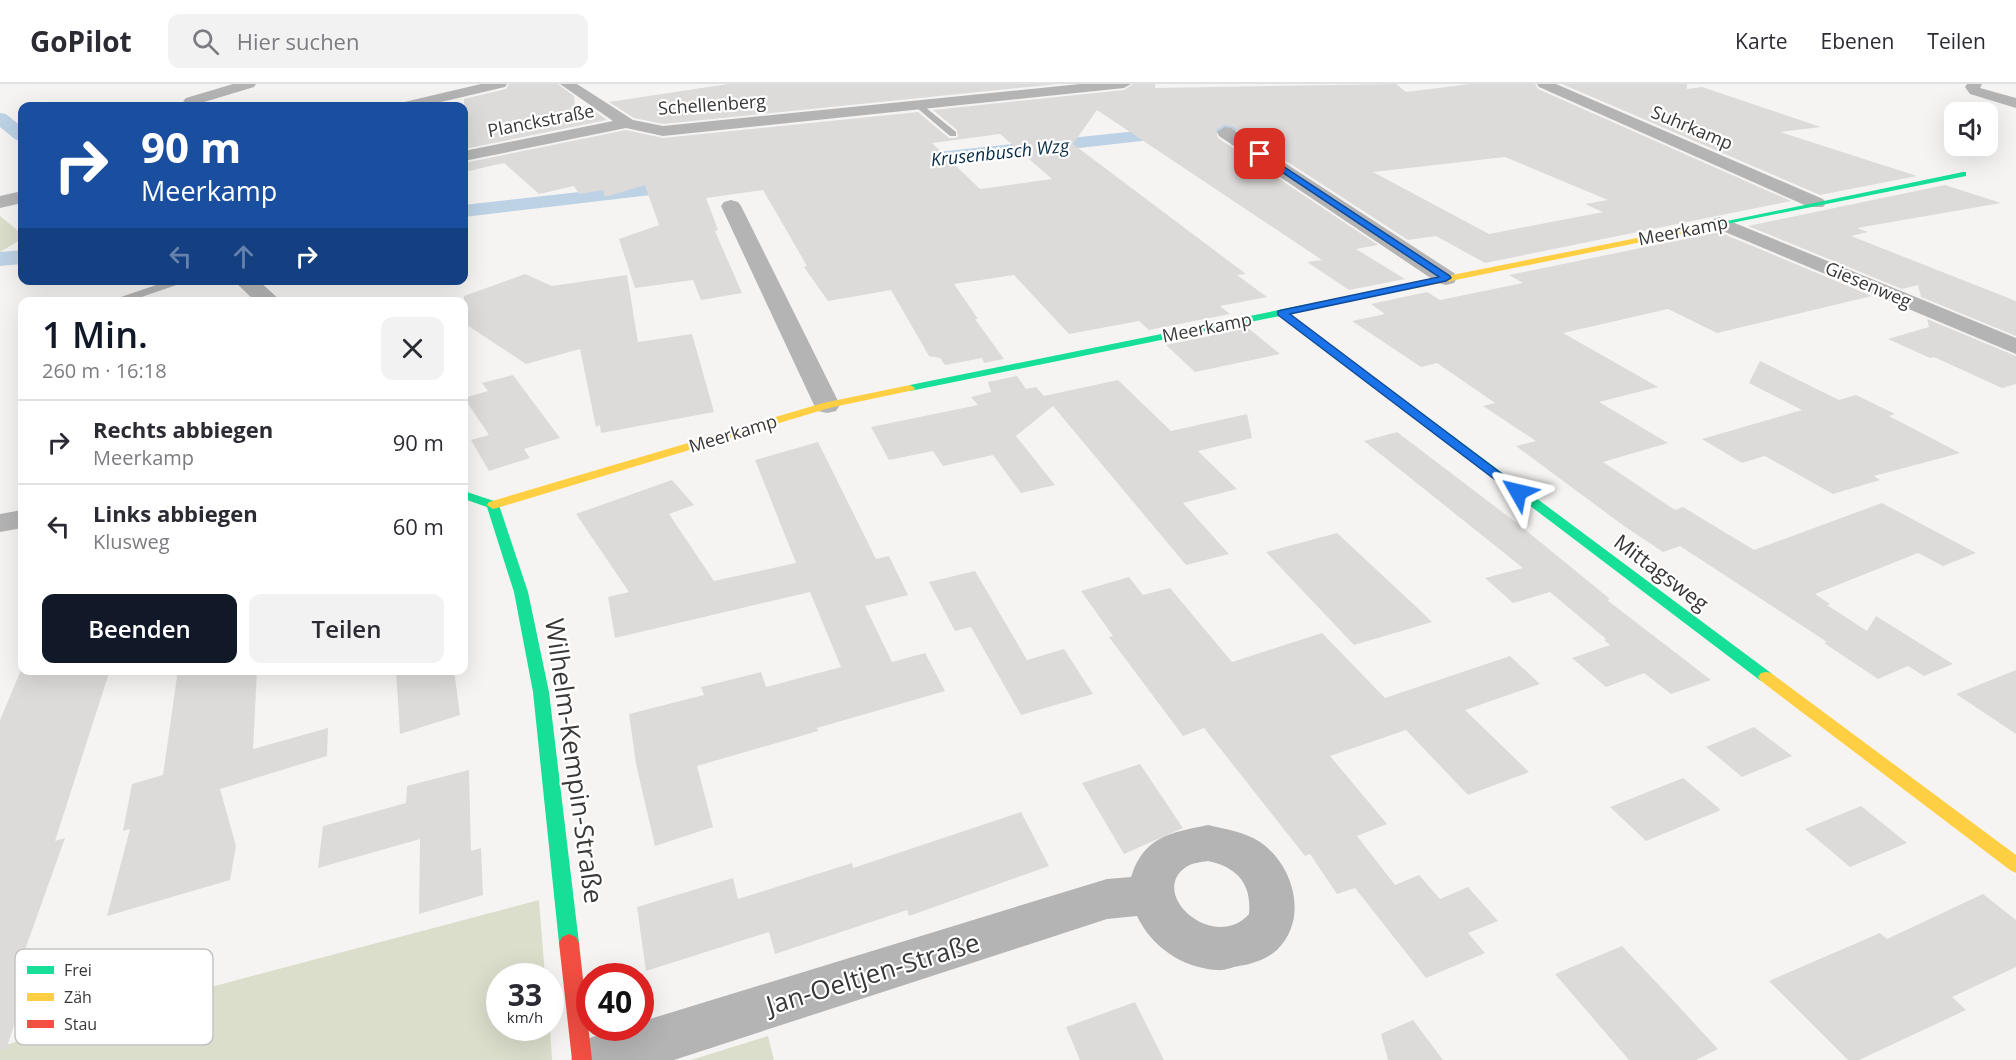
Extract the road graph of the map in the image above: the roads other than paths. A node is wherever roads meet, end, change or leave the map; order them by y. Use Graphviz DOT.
graph roads {
  1 [pos="249,84"];
  2 [pos="500,84"];
  3 [pos="567,84"];
  4 [pos="1124,84"];
  5 [pos="1531,84"];
  6 [pos="1976,84"];
  7 [pos="1549,87"];
  8 [pos="938,90"];
  9 [pos="191,101"];
  10 [pos="423,102"];
  11 [pos="953,103"];
  12 [pos="2016,103"];
  13 [pos="920,106"];
  14 [pos="627,123"];
  15 [pos="1225,132"];
  16 [pos="953,134"];
  17 [pos="468,155"];
  18 [pos="1963,174"];
  19 [pos="18,198"];
  20 [pos="0,202"];
  21 [pos="1816,203"];
  22 [pos="731,206"];
  23 [pos="1720,223"];
  24 [pos="1446,278"];
  25 [pos="168,285"];
  26 [pos="250,285"];
  27 [pos="129,297"];
  28 [pos="265,297"];
  29 [pos="1282,313"];
  30 [pos="2016,347"];
  31 [pos="827,405"];
  32 [pos="468,496"];
  33 [pos="493,505"];
  34 [pos="18,520"];
  35 [pos="0,524"];
  36 [pos="2016,865"];
  37 [pos="1150,895"];
  38 [pos="582,1060"];
  39 [pos="597,1060"];
  1 -- 9 [label="street"];
  2 -- 10 [label="street"];
  3 -- 14 [label="street"];
  4 -- 11 [label="street, Schellenberg"];
  5 -- 7 [label="street, Suhrkamp"];
  6 -- 12 [label="street"];
  7 -- 21 [label="street, Suhrkamp"];
  8 -- 11 [label="street"];
  11 -- 13 [label="street, Schellenberg"];
  13 -- 14 [label="street, Schellenberg"];
  13 -- 16 [label="lane"];
  14 -- 17 [label="street, Planckstraße"];
  15 -- 24 [label="street"];
  18 -- 21 [label="street, Meerkamp"];
  19 -- 20 [label="street"];
  21 -- 23 [label="street, Meerkamp"];
  22 -- 31 [label="street"];
  23 -- 24 [label="street, Meerkamp"];
  23 -- 30 [label="street, Giesenweg"];
  24 -- 29 [label="street, Meerkamp"];
  25 -- 27 [label="lane"];
  26 -- 28 [label="street"];
  29 -- 31 [label="street, Meerkamp"];
  29 -- 36 [label="street, Mittagsweg"];
  31 -- 33 [label="street, Meerkamp"];
  32 -- 33 [label="street"];
  33 -- 38 [label="street, Wilhelm-Kempin-Straße"];
  34 -- 35 [label="street"];
  37 -- 39 [label="street, Jan-Oeltjen-Straße"];
}
